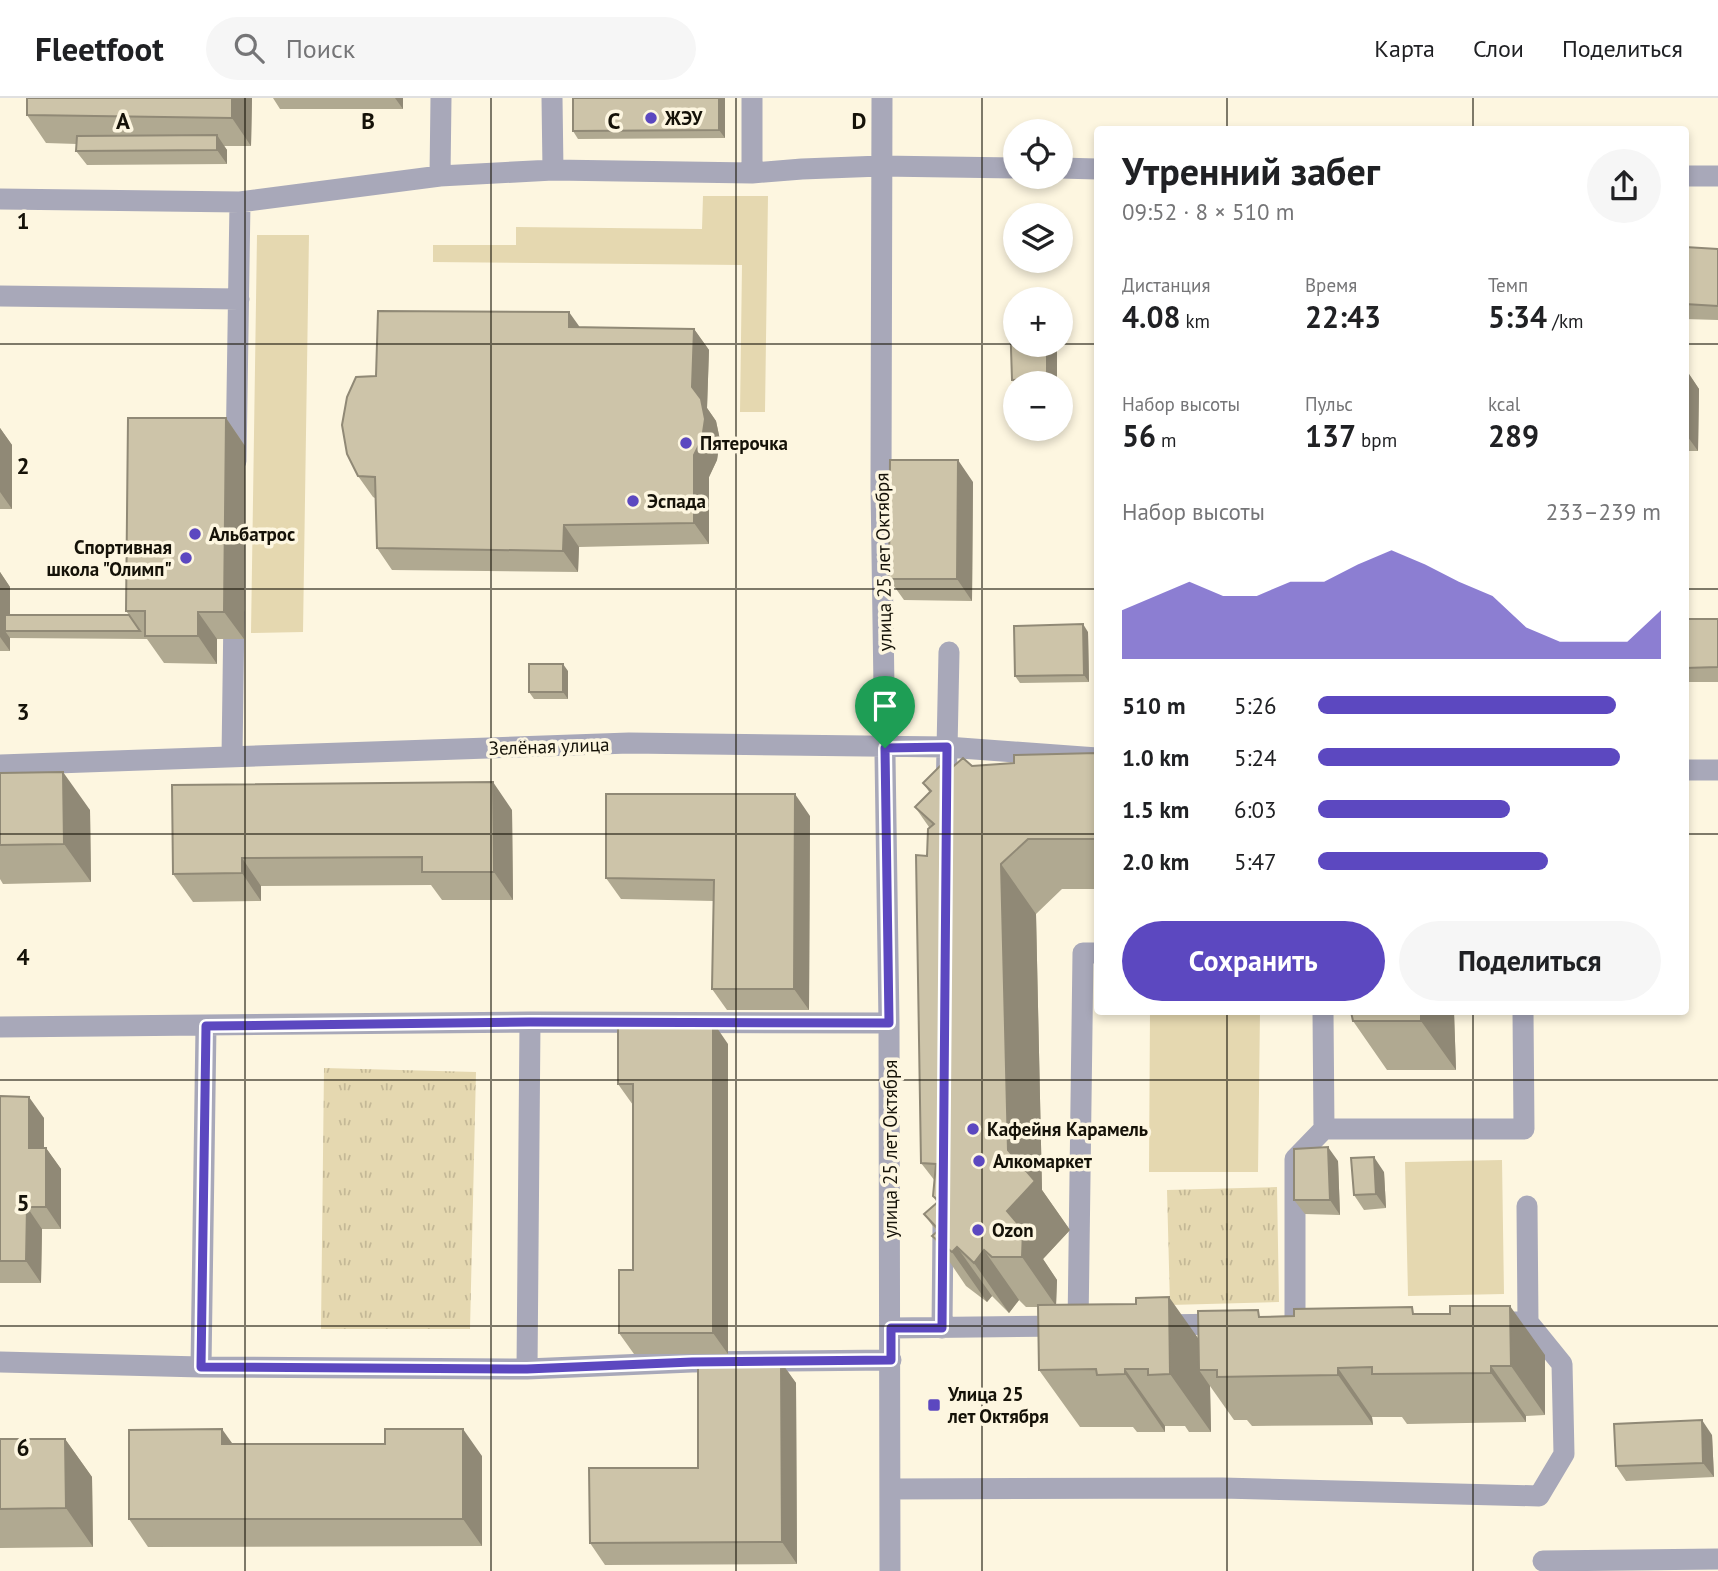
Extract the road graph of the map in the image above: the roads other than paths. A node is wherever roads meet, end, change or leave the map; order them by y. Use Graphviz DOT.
graph roads {
  1 [pos="441,98"];
  2 [pos="552,98"];
  3 [pos="752,98"];
  4 [pos="882,98"];
  5 [pos="881,166"];
  6 [pos="1003,168"];
  7 [pos="1073,168"];
  8 [pos="1094,169"];
  9 [pos="553,170"];
  10 [pos="752,173"];
  11 [pos="440,176"];
  12 [pos="1689,176"];
  13 [pos="1718,176"];
  14 [pos="0,198"];
  15 [pos="240,202"];
  16 [pos="0,296"];
  17 [pos="239,299"];
  18 [pos="236,476"];
  19 [pos="234,598"];
  20 [pos="949,652"];
  21 [pos="947,747"];
  22 [pos="885,748"];
  23 [pos="232,757"];
  24 [pos="1094,758"];
  25 [pos="0,765"];
  26 [pos="1689,770"];
  27 [pos="1718,770"];
  28 [pos="946,820"];
  29 [pos="1094,953"];
  30 [pos="1323,1015"];
  31 [pos="1523,1015"];
  32 [pos="530,1022"];
  33 [pos="889,1023"];
  34 [pos="206,1026"];
  35 [pos="0,1027"];
  36 [pos="1324,1129"];
  37 [pos="943,1205"];
  38 [pos="1527,1206"];
  39 [pos="1528,1322"];
  40 [pos="1486,1323"];
  41 [pos="1245,1324"];
  42 [pos="1270,1324"];
  43 [pos="1294,1324"];
  44 [pos="1322,1324"];
  45 [pos="1104,1325"];
  46 [pos="1143,1325"];
  47 [pos="1078,1326"];
  48 [pos="891,1328"];
  49 [pos="942,1328"];
  50 [pos="891,1360"];
  51 [pos="0,1362"];
  52 [pos="201,1367"];
  53 [pos="527,1369"];
  54 [pos="890,1489"];
  55 [pos="1718,1559"];
  56 [pos="1543,1561"];
  57 [pos="890,1571"];
  1 -- 11 [label="street"];
  2 -- 9 [label="street"];
  3 -- 10 [label="street"];
  4 -- 5 [label="street, улица 25 лет Октября"];
  5 -- 6 [label="street"];
  5 -- 10 [label="street"];
  5 -- 22 [label="street, улица 25 лет Октября"];
  7 -- 8 [label="street"];
  9 -- 10 [label="street"];
  9 -- 11 [label="street"];
  11 -- 15 [label="street"];
  12 -- 13 [label="street"];
  14 -- 15 [label="street"];
  15 -- 17 [label="street"];
  16 -- 17 [label="street"];
  17 -- 18 [label="street"];
  19 -- 23 [label="street"];
  20 -- 21 [label="street"];
  21 -- 22 [label="street, Зелёная улица"];
  21 -- 24 [label="street, Зелёная улица"];
  21 -- 28 [label="street"];
  22 -- 23 [label="street, Зелёная улица"];
  22 -- 33 [label="street, улица 25 лет Октября"];
  23 -- 25 [label="street, Зелёная улица"];
  26 -- 27 [label="street"];
  29 -- 47 [label="street"];
  30 -- 36 [label="street"];
  31 -- 36 [label="street"];
  32 -- 33 [label="street"];
  32 -- 34 [label="street"];
  32 -- 53 [label="street"];
  33 -- 48 [label="street, улица 25 лет Октября"];
  34 -- 35 [label="street"];
  34 -- 52 [label="street"];
  36 -- 43 [label="street"];
  37 -- 49 [label="street"];
  38 -- 39 [label="street"];
  39 -- 40 [label="street"];
  39 -- 54 [label="street"];
  41 -- 46 [label="street"];
  42 -- 43 [label="street"];
  43 -- 44 [label="street"];
  45 -- 47 [label="street"];
  47 -- 49 [label="street"];
  48 -- 49 [label="street"];
  48 -- 50 [label="street, улица 25 лет Октября"];
  50 -- 53 [label="street"];
  50 -- 54 [label="street, улица 25 лет Октября"];
  51 -- 52 [label="street"];
  52 -- 53 [label="street"];
  54 -- 57 [label="street, улица 25 лет Октября"];
  55 -- 56 [label="street"];
}
